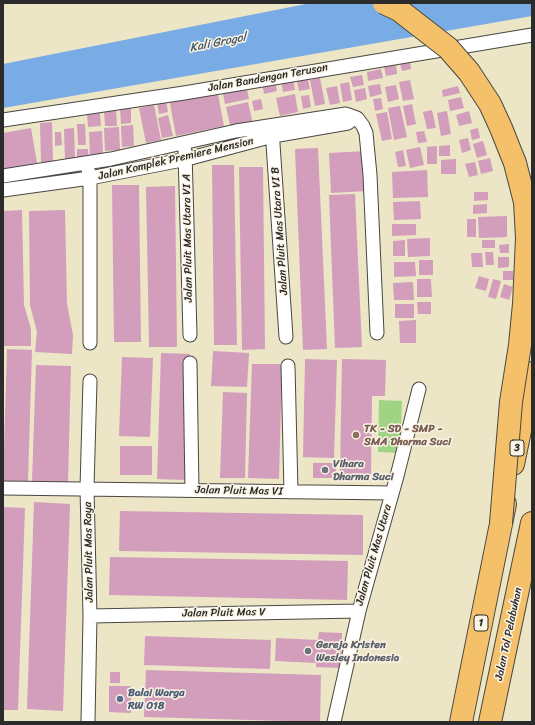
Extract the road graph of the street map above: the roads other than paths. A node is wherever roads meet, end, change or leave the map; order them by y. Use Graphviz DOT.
graph roads {
  1 [pos="384,3"];
  2 [pos="532,35"];
  3 [pos="3,120"];
  4 [pos="272,131"];
  5 [pos="184,142"];
  6 [pos="187,159"];
  7 [pos="86,163"];
  8 [pos="3,176"];
  9 [pos="90,178"];
  10 [pos="3,190"];
  11 [pos="377,333"];
  12 [pos="190,335"];
  13 [pos="286,337"];
  14 [pos="90,343"];
  15 [pos="190,363"];
  16 [pos="288,366"];
  17 [pos="532,373"];
  18 [pos="90,381"];
  19 [pos="419,389"];
  20 [pos="3,488"];
  21 [pos="87,488"];
  22 [pos="192,490"];
  23 [pos="291,492"];
  24 [pos="392,493"];
  25 [pos="501,523"];
  26 [pos="532,523"];
  27 [pos="532,542"];
  28 [pos="522,574"];
  29 [pos="359,610"];
  30 [pos="90,616"];
  31 [pos="88,722"];
  32 [pos="334,722"];
  33 [pos="462,722"];
  34 [pos="490,722"];
  1 -- 25 [label="highway, bridge"];
  2 -- 3 [label="street, Jalan Bandengan Terusan"];
  4 -- 5 [label="street, Jalan Komplek Premiere Mension"];
  4 -- 6 [label="street, Jalan Komplek Premiere Mension"];
  4 -- 11 [label="street, Jalan Komplek Premiere Mension"];
  4 -- 13 [label="street, Jalan Pluit Mas Utara VI B"];
  5 -- 6 [label="street, Jalan Pluit Mas Utara VI A"];
  5 -- 7 [label="street, Jalan Komplek Premiere Mension"];
  6 -- 9 [label="street, Jalan Komplek Premiere Mension"];
  6 -- 12 [label="street, Jalan Pluit Mas Utara VI A"];
  7 -- 8 [label="street, Jalan Komplek Premiere Mension"];
  7 -- 9 [label="street"];
  9 -- 10 [label="street, Jalan Komplek Premiere Mension"];
  9 -- 14 [label="street"];
  15 -- 22 [label="street"];
  16 -- 23 [label="street"];
  17 -- 25 [label="highway, 3, bridge"];
  18 -- 21 [label="street, Jalan Pluit Mas Raya"];
  19 -- 24 [label="street, Jalan Pluit Mas Utara"];
  20 -- 21 [label="street, Jalan Pluit Mas VI"];
  21 -- 22 [label="street, Jalan Pluit Mas VI"];
  21 -- 30 [label="street, Jalan Pluit Mas Raya"];
  22 -- 23 [label="street, Jalan Pluit Mas VI"];
  23 -- 24 [label="street, Jalan Pluit Mas VI"];
  24 -- 29 [label="street, Jalan Pluit Mas Utara"];
  25 -- 33 [label="highway, 1"];
  26 -- 28 [label="highway, Jalan Tol Pelabuhan"];
  27 -- 28 [label="highway"];
  28 -- 34 [label="highway, Jalan Tol Pelabuhan"];
  29 -- 30 [label="street, Jalan Pluit Mas V"];
  29 -- 32 [label="street, Jalan Pluit Mas Utara"];
  30 -- 31 [label="street, Jalan Pluit Mas Raya"];
}
